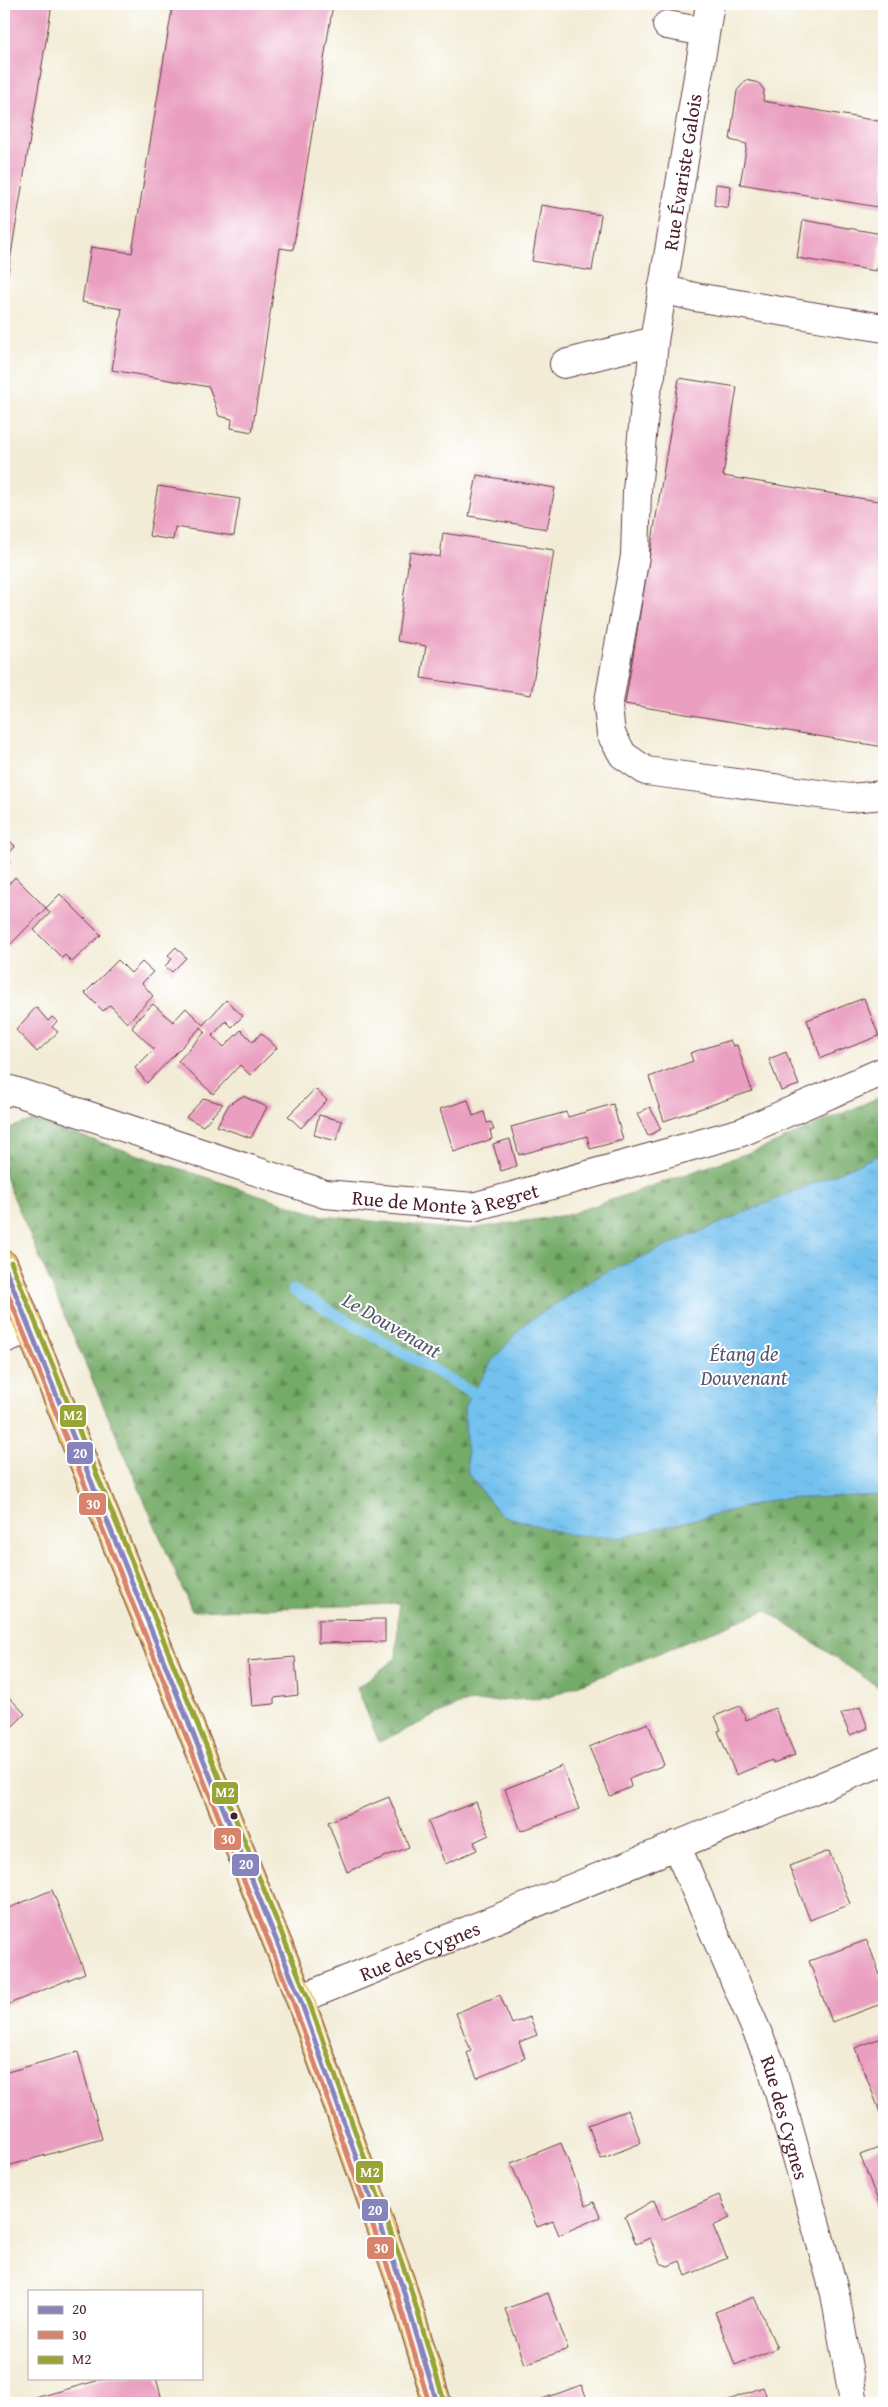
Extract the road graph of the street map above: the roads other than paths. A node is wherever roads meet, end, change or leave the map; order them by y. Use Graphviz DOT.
graph roads {
  1 [pos="710,4"];
  2 [pos="667,25"];
  3 [pos="705,32"];
  4 [pos="662,289"];
  5 [pos="884,328"];
  6 [pos="654,341"];
  7 [pos="564,364"];
  8 [pos="884,795"];
  9 [pos="884,1071"];
  10 [pos="4,1094"];
  11 [pos="4,1265"];
  12 [pos="30,1329"];
  13 [pos="4,1339"];
  14 [pos="884,1761"];
  15 [pos="676,1845"];
  16 [pos="300,1999"];
  17 [pos="438,2403"];
  18 [pos="854,2403"];
  1 -- 3 [label="street, Rue Évariste Galois"];
  2 -- 3 [label="street"];
  3 -- 4 [label="street, Rue Évariste Galois"];
  4 -- 5 [label="street"];
  4 -- 6 [label="street, Rue Évariste Galois"];
  6 -- 7 [label="street"];
  6 -- 8 [label="street, Rue Évariste Galois"];
  9 -- 10 [label="street, Rue de Monte à Regret"];
  11 -- 12 [label="main road"];
  12 -- 13 [label="street"];
  12 -- 16 [label="main road"];
  14 -- 15 [label="street, Rue des Cygnes"];
  15 -- 16 [label="street, Rue des Cygnes"];
  15 -- 18 [label="street, Rue des Cygnes"];
  16 -- 17 [label="main road"];
}
